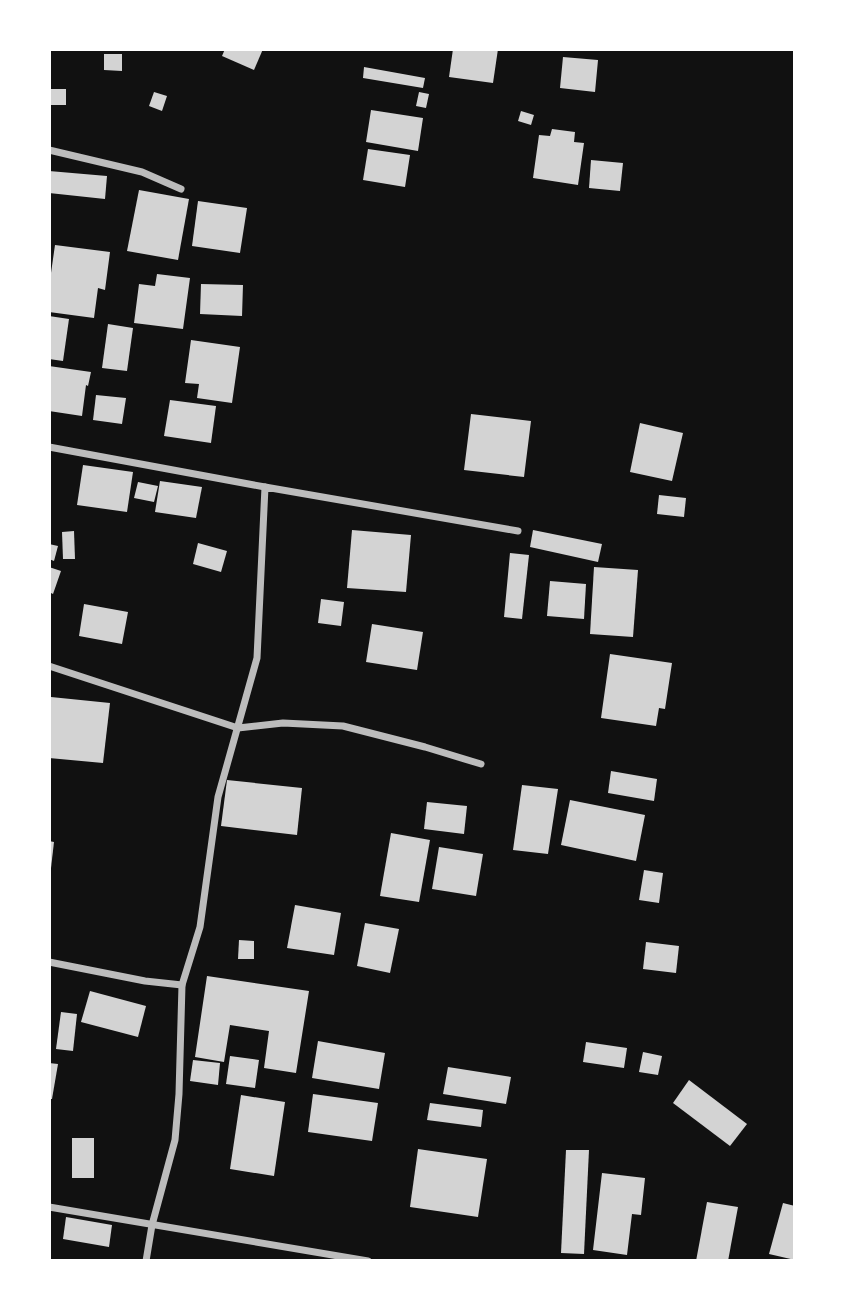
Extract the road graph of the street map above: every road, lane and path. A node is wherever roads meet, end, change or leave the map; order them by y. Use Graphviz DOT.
graph roads {
  1 [pos="49,150"];
  2 [pos="181,189"];
  3 [pos="49,447"];
  4 [pos="265,487"];
  5 [pos="518,531"];
  6 [pos="49,666"];
  7 [pos="238,728"];
  8 [pos="481,764"];
  9 [pos="49,962"];
  10 [pos="182,985"];
  11 [pos="49,1207"];
  12 [pos="152,1225"];
  13 [pos="146,1261"];
  14 [pos="368,1261"];
  1 -- 2 [label="street"];
  3 -- 4 [label="street"];
  4 -- 5 [label="street"];
  4 -- 7 [label="street"];
  6 -- 7 [label="street"];
  7 -- 8 [label="street"];
  7 -- 10 [label="street"];
  9 -- 10 [label="street"];
  10 -- 12 [label="street"];
  11 -- 12 [label="street"];
  12 -- 13 [label="street"];
  12 -- 14 [label="street"];
}
